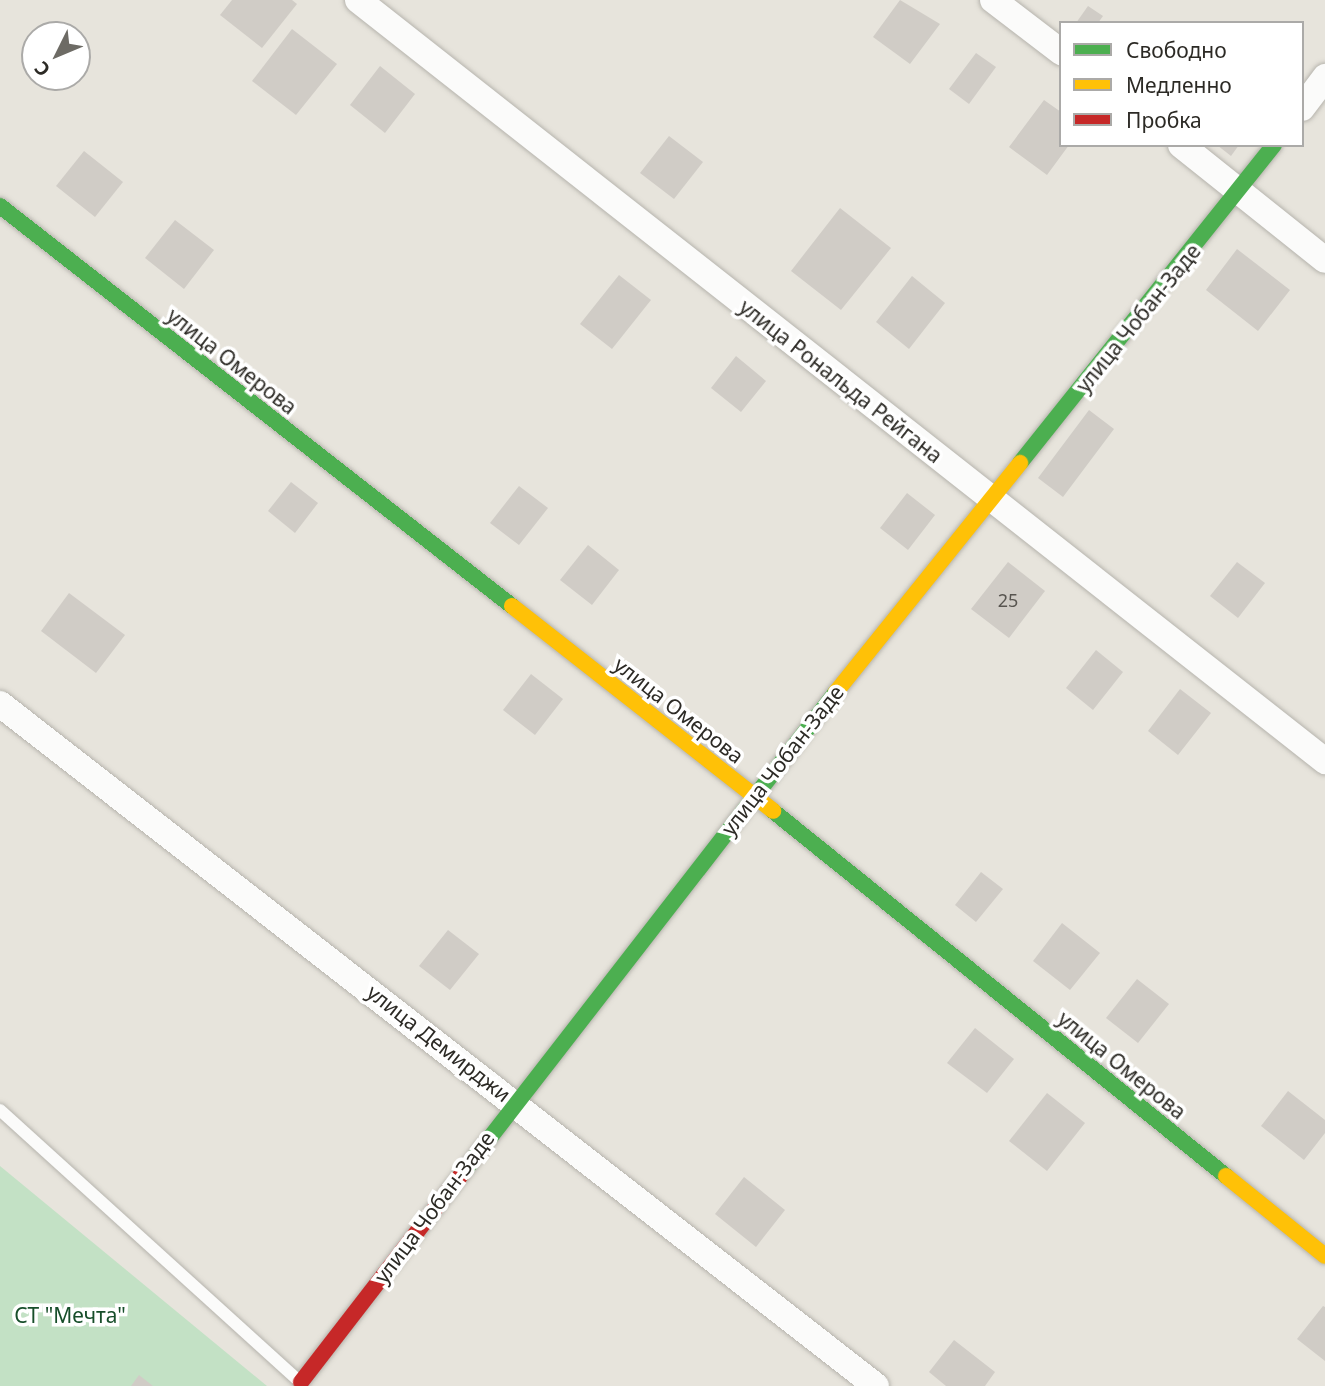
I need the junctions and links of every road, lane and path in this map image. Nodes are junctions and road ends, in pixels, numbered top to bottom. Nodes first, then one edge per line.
1 (358, 0) edge
2 (993, 0) edge
3 (1059, 50) edge
4 (1325, 77) edge
5 (1304, 105) edge
6 (1184, 147) edge
7 (1273, 147) edge
8 (1240, 191) junction
9 (0, 206) edge
10 (1325, 260) edge
11 (991, 499) junction
12 (0, 704) edge
13 (1325, 761) edge
14 (754, 795) junction
15 (515, 1102) junction
16 (0, 1110) edge
17 (1325, 1256) edge
18 (303, 1384) edge
19 (876, 1386) edge

1 - 11 street, улица Рональда Рейгана
2 - 3 street
4 - 5 street
6 - 8 street
7 - 8 street, улица Чобан-Заде
8 - 10 street
8 - 11 street, улица Чобан-Заде
9 - 14 street, улица Омерова
11 - 13 street, улица Рональда Рейгана
11 - 14 street, улица Чобан-Заде
12 - 15 street, улица Демирджи
14 - 15 street, улица Чобан-Заде
14 - 17 street, улица Омерова
15 - 18 street, улица Чобан-Заде
15 - 19 street, улица Демирджи
16 - 18 lane

